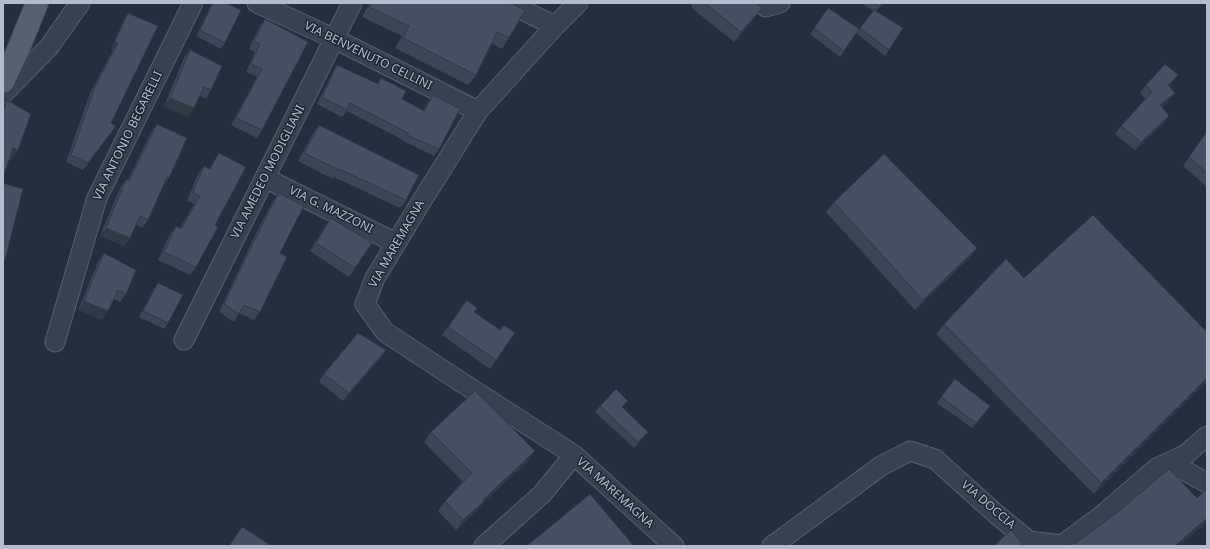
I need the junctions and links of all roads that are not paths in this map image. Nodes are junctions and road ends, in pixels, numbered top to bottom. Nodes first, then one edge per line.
1 (37, 3) edge
2 (80, 3) edge
3 (193, 3) edge
4 (257, 3) edge
5 (352, 3) edge
6 (508, 3) edge
7 (578, 3) edge
8 (762, 3) edge
9 (780, 3) edge
10 (555, 26) junction
11 (335, 39) junction
12 (3, 82) edge
13 (3, 94) edge
14 (478, 111) junction
15 (265, 178) junction
16 (396, 243) junction
17 (184, 340) dead end
18 (55, 342) dead end
19 (1207, 436) edge
20 (574, 455) junction
21 (1158, 467) junction
22 (1207, 483) edge
23 (484, 546) edge
24 (674, 546) edge
25 (772, 546) edge

1 - 12 main road
2 - 13 street
3 - 18 street, VIA ANTONIO BEGARELLI
4 - 11 street, VIA BENVENUTO CELLINI
5 - 11 street, VIA AMEDEO MODIGLIANI
6 - 10 street
7 - 10 street, VIA MAREMAGNA
8 - 9 street
10 - 14 street, VIA MAREMAGNA
11 - 14 street, VIA BENVENUTO CELLINI
11 - 15 street, VIA AMEDEO MODIGLIANI
14 - 16 street, VIA MAREMAGNA
15 - 16 street, VIA G. MAZZONI
15 - 17 street, VIA AMEDEO MODIGLIANI
16 - 20 street, VIA MAREMAGNA
19 - 21 street, VIA DOCCIA
20 - 23 street, VIA MAREMAGNA
20 - 24 street, VIA MAREMAGNA
21 - 22 street
21 - 25 street, VIA DOCCIA

